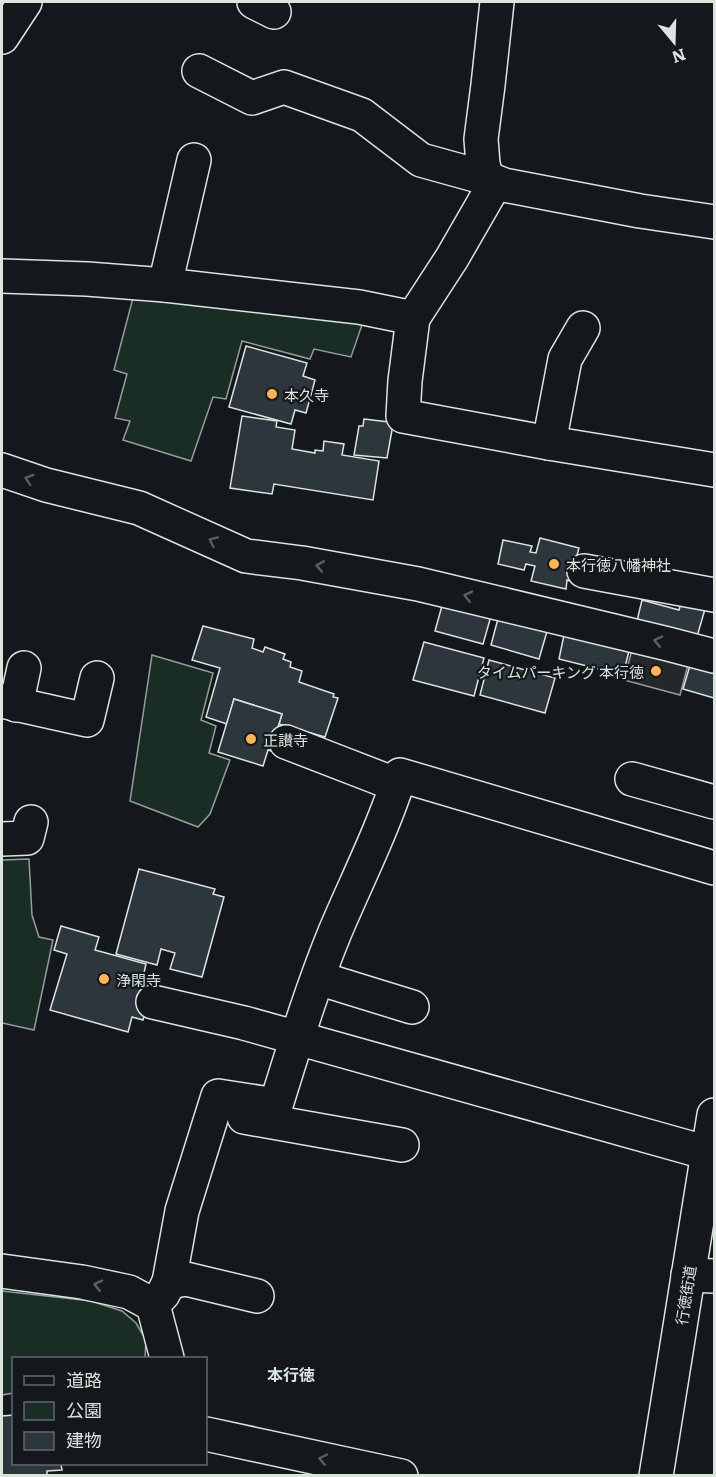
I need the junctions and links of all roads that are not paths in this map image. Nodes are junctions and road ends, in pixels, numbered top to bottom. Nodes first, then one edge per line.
1 (25, 2) edge
2 (497, 2) edge
3 (2, 37) edge
4 (200, 72) dead end
5 (194, 160) dead end
6 (486, 178) junction
7 (714, 222) edge
8 (2, 276) edge
9 (165, 285) junction
10 (413, 318) junction
11 (583, 328) dead end
12 (549, 443) junction
13 (2, 470) edge
14 (714, 470) edge
15 (584, 571) dead end
16 (714, 595) edge
17 (714, 656) edge
18 (24, 668) dead end
19 (97, 678) dead end
20 (9, 703) edge
21 (286, 742) dead end
22 (632, 779) dead end
23 (398, 783) junction
24 (714, 802) edge
25 (31, 822) dead end
26 (2, 839) edge
27 (714, 868) edge
28 (318, 978) junction
29 (153, 1002) dead end
30 (412, 1007) dead end
31 (297, 1038) junction
32 (213, 1111) junction
33 (714, 1115) edge
34 (402, 1145) dead end
35 (708, 1153) junction
36 (2, 1271) edge
37 (701, 1275) edge
38 (161, 1293) junction
39 (257, 1296) dead end
40 (167, 1357) edge
41 (207, 1434) edge
42 (401, 1476) edge
43 (656, 1476) edge

1 - 3 street
2 - 6 street
4 - 6 street
5 - 9 street
6 - 7 street
6 - 10 street
8 - 9 street
9 - 10 street
10 - 12 street
11 - 12 street
12 - 14 street
17 -> 13 street
15 - 16 street
18 - 20 street
19 - 20 street
21 - 23 street
22 - 24 street
23 - 27 street
23 - 28 street
25 - 26 street
28 - 30 street
28 - 31 street
29 - 31 street
31 - 32 street
31 - 35 street
32 - 34 street
32 - 38 street
33 - 35 street, 行徳街道
35 - 37 street, 行徳街道
38 -> 36 street
37 - 43 street, 行徳街道
38 - 39 street
38 - 40 street
42 -> 41 street

